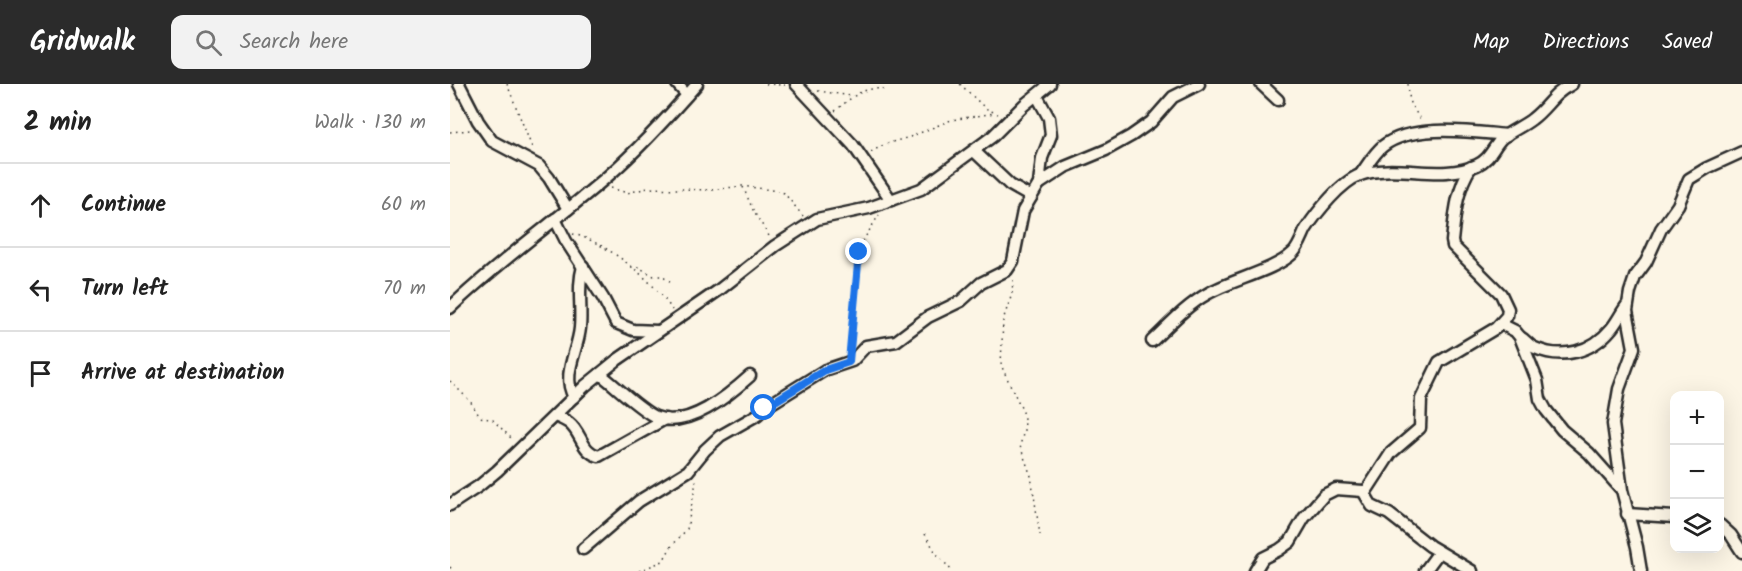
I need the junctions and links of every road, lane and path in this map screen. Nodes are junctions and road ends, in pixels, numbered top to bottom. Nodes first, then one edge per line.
1 (459, 84) edge
2 (507, 84) edge
3 (677, 84) edge
4 (697, 84) edge
5 (766, 84) edge
6 (960, 84) edge
7 (1050, 84) edge
8 (1199, 84) edge
9 (1263, 84) edge
10 (1408, 84) edge
11 (1570, 84) edge
12 (787, 85) edge
13 (799, 87) edge
14 (885, 90) dead end
15 (687, 95) junction
16 (852, 96) junction
17 (1037, 96) junction
18 (1278, 100) dead end
19 (995, 113) junction
20 (1014, 114) junction
21 (827, 117) junction
22 (484, 129) junction
23 (450, 132) edge
24 (1431, 132) junction
25 (1507, 135) junction
26 (533, 150) dead end
27 (974, 152) junction
28 (1742, 152) edge
29 (861, 157) junction
30 (1471, 167) junction
31 (1360, 175) junction
32 (599, 183) junction
33 (1039, 184) junction
34 (742, 186) junction
35 (1031, 197) junction
36 (887, 202) junction
37 (568, 209) junction
38 (555, 219) junction
39 (809, 224) junction
40 (561, 230) junction
41 (775, 246) junction
42 (583, 266) junction
43 (630, 267) junction
44 (1013, 279) dead end
45 (671, 283) dead end
46 (1627, 305) junction
47 (450, 308) edge
48 (677, 317) junction
49 (1501, 324) junction
50 (658, 331) junction
51 (1520, 337) junction
52 (1152, 341) dead end
53 (849, 362) junction
54 (600, 374) junction
55 (750, 376) dead end
56 (450, 381) edge
57 (574, 397) junction
58 (555, 416) junction
59 (665, 419) junction
60 (520, 449) junction
61 (699, 473) dead end
62 (1622, 490) junction
63 (1363, 491) junction
64 (450, 505) edge
65 (1627, 514) junction
66 (1670, 517) edge
67 (1724, 529) edge
68 (925, 534) dead end
69 (1040, 535) dead end
70 (583, 549) dead end
71 (1439, 552) junction
72 (1742, 552) edge
73 (450, 567) edge
74 (453, 571) edge
75 (639, 571) edge
76 (952, 571) edge
77 (1255, 571) edge
78 (1425, 571) edge
79 (1472, 571) edge
80 (1641, 571) edge

1 - 22 street
2 - 26 path
3 - 15 street
4 - 15 street
5 - 12 path
6 - 19 path
7 - 17 street
8 - 33 street
9 - 18 street
10 - 24 path
11 - 25 street
13 - 16 path
13 - 21 street
14 - 16 path
15 - 32 street
16 - 21 path
17 - 20 street
17 - 33 street
19 - 20 path
19 - 29 path
20 - 27 street
21 - 29 street
22 - 23 path
22 - 37 street
24 - 25 street
24 - 31 street
25 - 30 street
27 - 35 street
27 - 36 street
28 - 46 street
29 - 36 street
30 - 31 street
30 - 49 street
31 - 52 street
32 - 34 path
32 - 37 street
33 - 35 street
34 - 39 path
34 - 41 path
35 - 53 street
36 - 39 street
36 - 53 path
37 - 38 street
38 - 40 street
38 - 47 street
39 - 41 street
40 - 42 street
40 - 43 path
41 - 48 street
42 - 50 street
42 - 57 street
43 - 45 path
43 - 48 path
44 - 69 path
46 - 51 street
46 - 62 street
48 - 50 street
49 - 51 street
49 - 63 street
50 - 54 street
51 - 62 street
53 - 70 street
54 - 57 street
54 - 59 street
55 - 59 street
56 - 60 path
57 - 58 street
58 - 59 street
58 - 60 street
60 - 64 street
61 - 75 path
62 - 65 street
63 - 71 street
63 - 77 street
65 - 66 street
65 - 80 street
67 - 72 street
68 - 76 path
71 - 78 street
71 - 79 street
73 - 74 path

